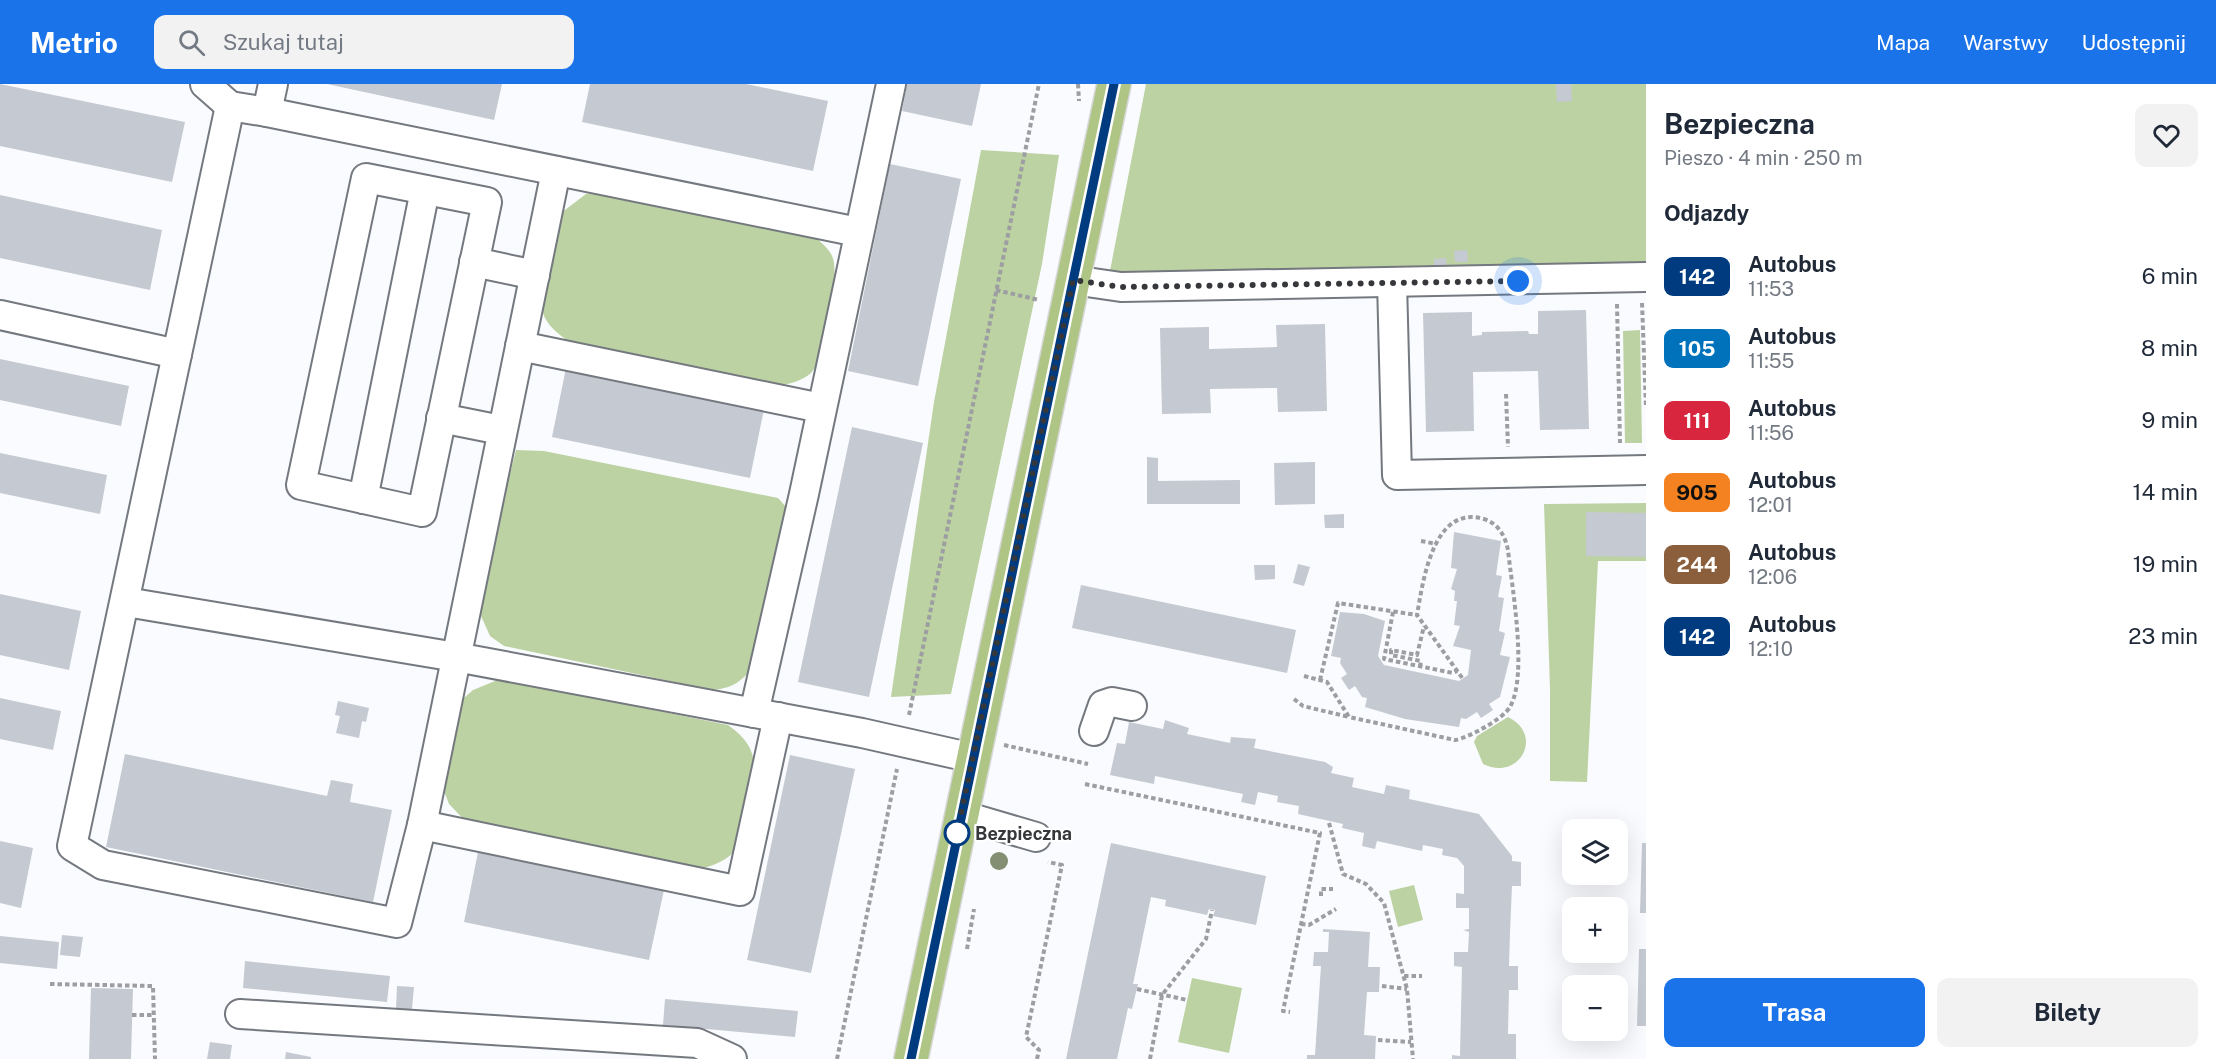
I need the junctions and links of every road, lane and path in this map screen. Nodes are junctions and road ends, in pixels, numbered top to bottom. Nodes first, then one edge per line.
1 (205, 84) edge
2 (273, 84) edge
3 (891, 84) edge
4 (1039, 84) edge
5 (1114, 84) edge
6 (230, 106) junction
7 (267, 112) junction
8 (412, 143) junction
9 (556, 171) junction
10 (415, 188) junction
11 (858, 232) junction
12 (474, 262) junction
13 (535, 275) junction
14 (1646, 277) edge
15 (1073, 280) junction
16 (1392, 282) junction
17 (1643, 308) dead end
18 (1617, 309) dead end
19 (0, 315) edge
20 (520, 346) junction
21 (177, 354) junction
22 (1506, 394) dead end
23 (1646, 407) edge
24 (821, 408) junction
25 (441, 418) junction
26 (501, 430) junction
27 (1640, 470) edge
28 (1508, 473) junction
29 (363, 499) junction
30 (1421, 541) dead end
31 (1437, 544) junction
32 (126, 602) junction
33 (1394, 612) junction
34 (1417, 615) junction
35 (1424, 625) junction
36 (456, 657) junction
37 (1420, 667) junction
38 (1457, 671) junction
39 (1304, 676) dead end
40 (1463, 679) dead end
41 (1320, 680) junction
42 (1294, 699) dead end
43 (1132, 706) dead end
44 (766, 715) junction
45 (1349, 717) junction
46 (908, 721) dead end
47 (1094, 731) dead end
48 (987, 751) junction
49 (899, 762) dead end
50 (1088, 764) dead end
51 (1085, 784) dead end
52 (961, 814) junction
53 (1329, 823) dead end
54 (422, 825) junction
55 (1039, 848) joint
56 (1333, 889) dead end
57 (1321, 896) dead end
58 (1336, 909) dead end
59 (1212, 910) dead end
60 (1301, 924) junction
61 (1404, 976) junction
62 (1422, 976) dead end
63 (50, 984) dead end
64 (1382, 986) dead end
65 (1137, 989) dead end
66 (1407, 989) junction
67 (1162, 995) junction
68 (1187, 1000) dead end
69 (1290, 1012) dead end
70 (132, 1014) dead end
71 (240, 1014) dead end
72 (153, 1015) junction
73 (1378, 1040) dead end
74 (1411, 1042) junction
75 (155, 1059) edge
76 (732, 1059) edge
77 (837, 1059) edge
78 (911, 1059) edge
79 (1037, 1059) edge
80 (1150, 1059) edge
81 (1413, 1059) edge

1 - 6 lane
2 - 7 lane
3 - 11 lane
4 - 46 path
5 - 15 main road
6 - 7 lane
6 - 21 lane
7 - 8 lane
8 - 9 lane
8 - 10 lane
9 - 11 lane
9 - 13 lane
10 - 12 lane
10 - 29 lane
10 - 29 lane
11 - 24 lane
12 - 13 lane
12 - 25 lane
13 - 20 lane
14 - 16 lane
15 - 16 lane
15 - 48 main road
16 - 28 lane
17 - 23 path
18 - 27 path
19 - 21 lane
20 - 24 lane
20 - 26 lane
21 - 32 lane
22 - 28 path
24 - 44 lane
25 - 26 lane
25 - 29 lane
26 - 36 lane
27 - 28 lane
30 - 31 path
31 - 34 path
31 - 45 path
32 - 36 lane
32 - 54 lane
33 - 34 path
33 - 37 path
33 - 41 path
34 - 35 path
35 - 37 path
35 - 38 path
36 - 44 lane
36 - 54 lane
37 - 38 path
38 - 40 path
39 - 41 path
41 - 45 path
42 - 45 path
43 - 47 lane
44 - 48 lane
44 - 54 lane
48 - 50 path
48 - 52 main road
49 - 77 path
51 - 60 path
52 - 55 lane
52 - 78 main road
53 - 61 path
55 - 79 path
56 - 57 path
58 - 60 path
59 - 67 path
60 - 69 path
61 - 62 path
61 - 66 path
63 - 72 path
64 - 66 path
65 - 67 path
66 - 74 path
67 - 68 path
67 - 80 path
70 - 72 path
71 - 76 lane
72 - 75 path
73 - 74 path
74 - 81 path

